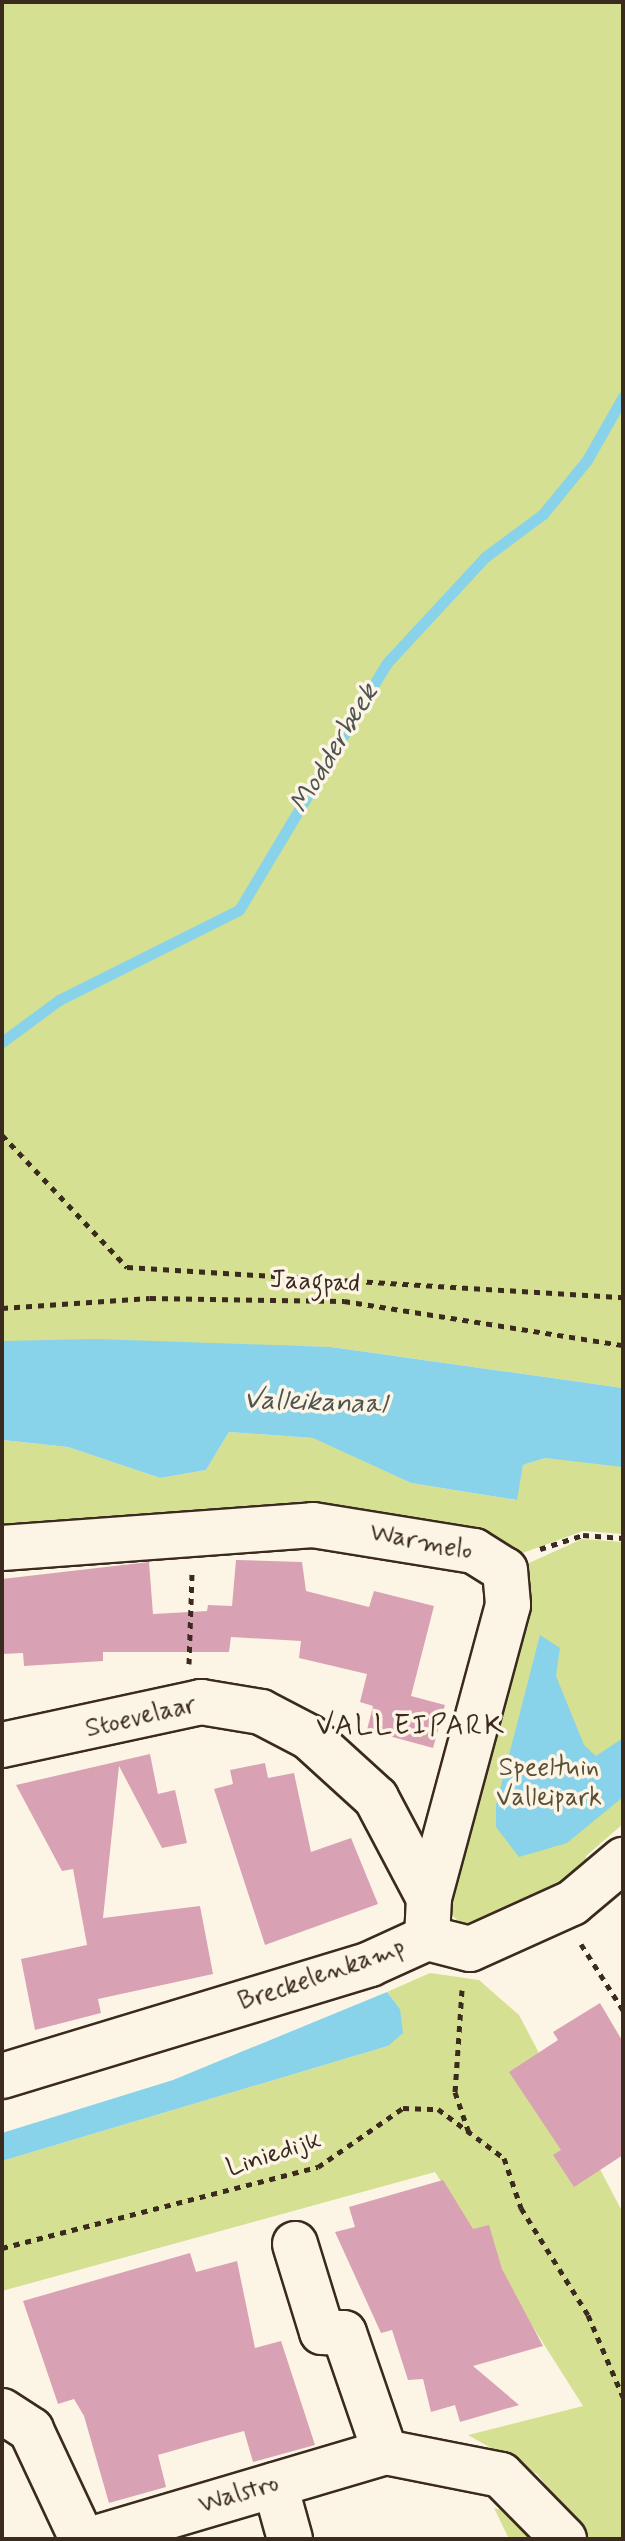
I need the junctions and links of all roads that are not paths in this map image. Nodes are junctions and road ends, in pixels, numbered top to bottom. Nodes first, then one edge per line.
1 (2, 1548) edge
2 (2, 1745) edge
3 (623, 1860) edge
4 (428, 1918) junction
5 (2, 2076) edge
6 (295, 2244) dead end
7 (2, 2411) edge
8 (385, 2452) junction
9 (275, 2485) junction
10 (82, 2539) edge
11 (92, 2539) edge
12 (290, 2539) edge
13 (564, 2539) edge

1 - 4 street, Warmelo
2 - 4 street, Stoevelaar
3 - 4 street, Breckelenkamp
4 - 5 street, Breckelenkamp
6 - 8 street
7 - 10 street
8 - 9 street, Walstro
8 - 13 street, Walstro
9 - 11 street, Walstro
9 - 12 street

